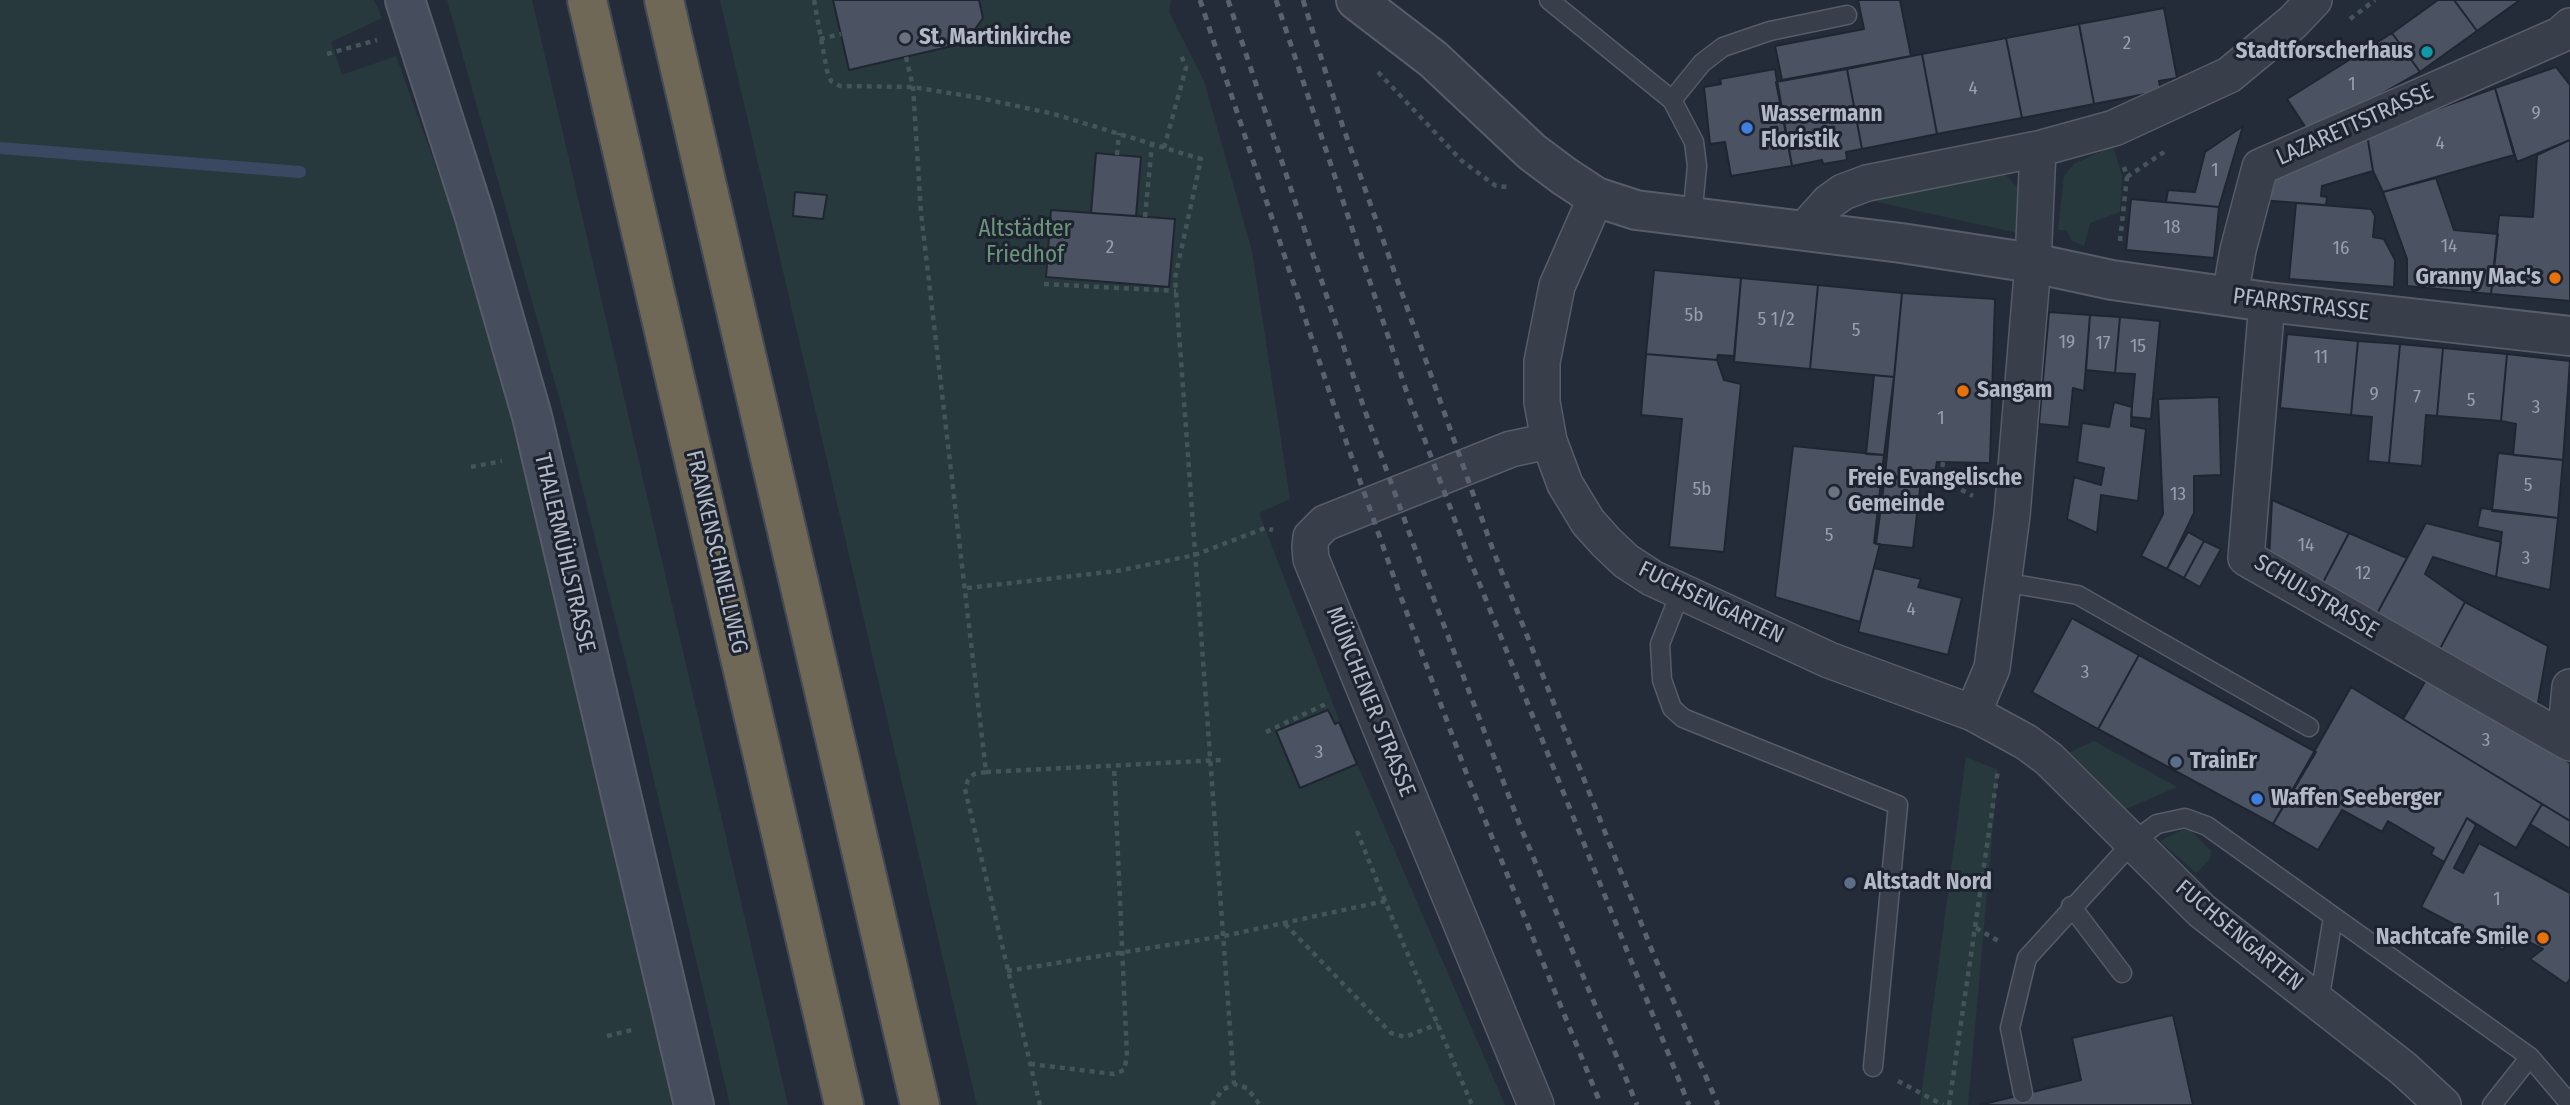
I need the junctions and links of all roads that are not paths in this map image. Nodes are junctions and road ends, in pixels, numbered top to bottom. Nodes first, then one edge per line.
1 (587, 0) edge
2 (664, 0) edge
3 (1356, 0) edge
4 (1549, 0) edge
5 (2314, 0) edge
6 (407, 10) edge
7 (1847, 15) dead end
8 (2567, 37) edge
9 (1672, 100) junction
10 (2038, 149) junction
11 (1596, 197) junction
12 (1692, 218) junction
13 (1803, 231) junction
14 (2034, 263) junction
15 (2249, 299) junction
16 (2570, 336) edge
17 (1549, 441) junction
18 (2003, 582) junction
19 (1681, 591) junction
20 (2570, 687) edge
21 (1988, 720) junction
22 (2309, 727) dead end
23 (2567, 741) edge
24 (2133, 842) junction
25 (2071, 906) junction
26 (2333, 917) junction
27 (2122, 973) dead end
28 (2319, 1002) junction
29 (2530, 1057) junction
30 (1873, 1067) road end
31 (2022, 1093) dead end
32 (2570, 1104) edge
33 (694, 1105) edge
34 (844, 1105) edge
35 (920, 1105) edge
36 (1536, 1105) edge
37 (2443, 1105) edge
38 (2492, 1105) edge

1 - 34 highway, FRANKENSCHNELLWEG
2 - 35 highway
3 - 11 street, PFARRSTRASSE
4 - 9 lane
5 - 10 street
6 - 33 main road, THALERMÜHLSTRASSE
7 - 9 lane
8 - 15 street, LAZARETTSTRASSE
9 - 12 lane
10 - 13 street
10 - 14 street
11 - 12 street, PFARRSTRASSE
11 - 17 street, FUCHSENGARTEN
12 - 13 street, PFARRSTRASSE
13 - 14 street, PFARRSTRASSE
14 - 15 street, PFARRSTRASSE
14 - 18 street
15 - 16 street, PFARRSTRASSE
15 - 23 street, SCHULSTRASSE
17 - 19 street, FUCHSENGARTEN
17 - 36 street, MÜNCHENER STRASSE
18 - 21 street
18 - 22 lane
19 - 21 street, FUCHSENGARTEN
19 - 30 lane
20 - 23 street
21 - 24 street, FUCHSENGARTEN
24 - 25 lane
24 - 26 lane
24 - 28 street, FUCHSENGARTEN
25 - 27 lane
25 - 31 lane
26 - 28 lane
26 - 29 lane
28 - 37 street, FUCHSENGARTEN
29 - 32 lane
29 - 38 lane

